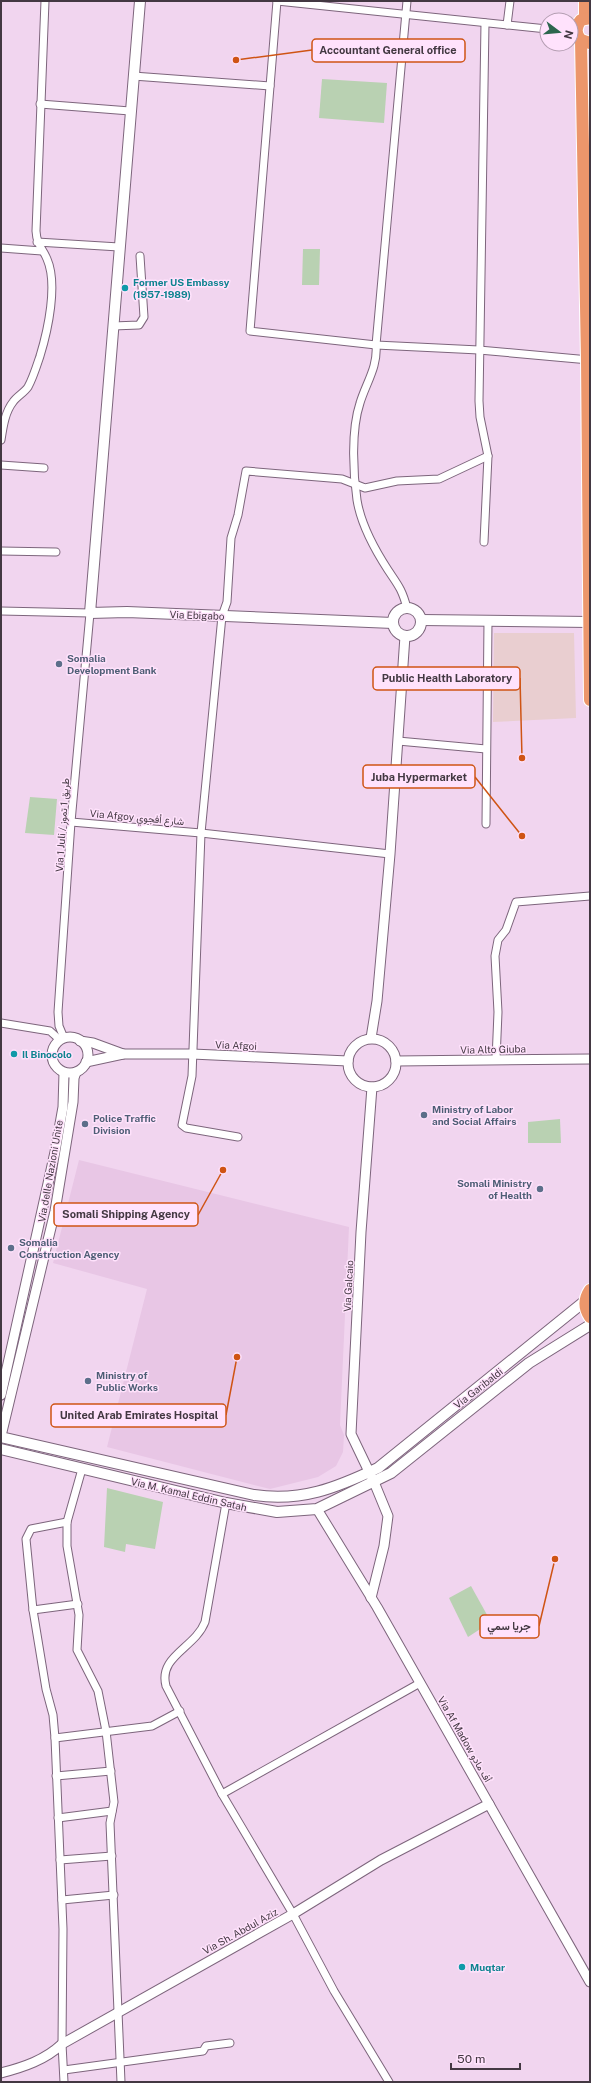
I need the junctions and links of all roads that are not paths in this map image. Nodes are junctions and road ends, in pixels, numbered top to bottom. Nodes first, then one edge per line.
1 (45, 1) edge
2 (140, 1) edge
3 (277, 1) edge
4 (407, 1) edge
5 (510, 1) edge
6 (585, 1) edge
7 (406, 15) junction
8 (587, 18) edge
9 (486, 23) junction
10 (507, 25) junction
11 (539, 28) edge
12 (579, 36) edge
13 (133, 76) junction
14 (270, 86) junction
15 (40, 104) junction
16 (130, 111) junction
17 (36, 242) junction
18 (119, 247) junction
19 (1, 248) edge
20 (42, 251) junction
21 (140, 256) dead end
22 (113, 326) junction
23 (376, 345) junction
24 (479, 350) junction
25 (589, 359) edge
26 (1, 440) edge
27 (488, 456) junction
28 (1, 465) edge
29 (44, 468) dead end
30 (356, 485) junction
31 (484, 542) dead end
32 (1, 551) edge
33 (56, 552) dead end
34 (407, 608) junction
35 (1, 611) edge
36 (90, 613) junction
37 (222, 616) junction
38 (421, 620) junction
39 (488, 621) junction
40 (589, 622) edge
41 (393, 623) junction
42 (405, 636) junction
43 (590, 700) edge
44 (398, 741) junction
45 (486, 749) junction
46 (71, 822) junction
47 (486, 824) dead end
48 (201, 833) junction
49 (390, 854) junction
50 (590, 896) edge
51 (1, 1023) edge
52 (371, 1038) junction
53 (62, 1039) junction
54 (80, 1041) junction
55 (124, 1054) junction
56 (192, 1054) junction
57 (590, 1058) edge
58 (496, 1060) junction
59 (348, 1061) junction
60 (396, 1061) junction
61 (86, 1062) junction
62 (76, 1072) junction
63 (64, 1073) junction
64 (372, 1087) junction
65 (238, 1137) dead end
66 (588, 1292) edge
67 (590, 1317) edge
68 (590, 1325) edge
69 (1, 1395) edge
70 (1, 1436) edge
71 (1, 1449) edge
72 (82, 1469) junction
73 (369, 1472) junction
74 (374, 1482) junction
75 (254, 1495) junction
76 (226, 1503) junction
77 (251, 1508) junction
78 (317, 1509) junction
79 (67, 1522) junction
80 (371, 1598) junction
81 (78, 1604) junction
82 (33, 1610) junction
83 (420, 1683) junction
84 (180, 1711) junction
85 (106, 1731) junction
86 (55, 1738) junction
87 (111, 1771) junction
88 (56, 1776) junction
89 (222, 1794) junction
90 (489, 1804) junction
91 (112, 1811) junction
92 (58, 1818) junction
93 (112, 1856) junction
94 (60, 1860) junction
95 (114, 1895) junction
96 (62, 1900) junction
97 (293, 1914) junction
98 (590, 1982) edge
99 (118, 2012) junction
100 (230, 2043) dead end
101 (62, 2044) junction
102 (120, 2063) junction
103 (64, 2070) junction
104 (1, 2073) edge
105 (64, 2082) edge
106 (121, 2082) edge
107 (389, 2082) edge

1 - 15 street
2 - 13 main road
3 - 7 street
3 - 14 street
4 - 7 street
5 - 10 street
6 - 8 highway
7 - 9 street
7 - 23 street
9 - 10 street
9 - 24 street
10 - 11 street
12 - 25 highway
13 - 14 street
13 - 16 main road
14 - 23 street
15 - 16 street
15 - 17 street
16 - 18 main road
17 - 18 street
17 - 20 street
18 - 22 main road
19 - 20 street
20 - 26 street
21 - 22 street
22 - 36 main road
23 - 24 street
23 - 30 street
24 - 25 street
24 - 27 street
25 - 40 highway
27 - 30 street
27 - 31 street
28 - 29 street
30 - 34 street
30 - 37 street
32 - 33 street
34 - 38 main road
34 - 41 main road
35 - 36 street, Via Ebigabo
36 - 37 main road, Via Ebigabo
36 - 46 street, Via 1 Juli / طريق 1 تموز
37 - 41 main road, Via Ebigabo
37 - 48 street
38 - 39 main road
38 - 42 main road
39 - 40 main road
39 - 45 street
40 - 43 highway
41 - 42 main road
42 - 44 street
44 - 45 street
44 - 49 street
45 - 47 street
46 - 48 street, Via Afgoy شارع أفجوي
46 - 53 street, Via 1 Juli / طريق 1 تموز
48 - 49 street, Via Afgoy شارع أفجوي
48 - 56 street
49 - 52 street
50 - 58 street
51 - 53 street
52 - 59 street
52 - 60 street
53 - 54 street
53 - 63 street
54 - 55 street
54 - 61 street
55 - 56 street, Via Afgoi
55 - 61 street
56 - 59 street, Via Afgoi
56 - 65 street
57 - 58 street, Via Alto Giuba
58 - 60 street, Via Alto Giuba
59 - 64 street
60 - 64 street
61 - 62 street
62 - 63 street
62 - 70 street, Via delle Nazioni Unite
63 - 69 street, Via delle Nazioni Unite
64 - 73 street, Via Galcaio
66 - 67 highway
66 - 73 main road, Via Garibaldi
68 - 74 main road, Via Garibaldi
70 - 75 main road, Via M. Kamal Eddin Satah
71 - 72 main road, Via M. Kamal Eddin Satah
72 - 76 main road, Via M. Kamal Eddin Satah
72 - 79 street
73 - 74 street, Via Galcaio
73 - 75 main road, Via M. Kamal Eddin Satah
74 - 78 main road, Via M. Kamal Eddin Satah
74 - 80 street, Via Galcaio
75 - 77 main road
76 - 77 main road, Via M. Kamal Eddin Satah
76 - 84 street
77 - 78 main road, Via M. Kamal Eddin Satah
78 - 80 street, Via Af Madow أف مادو
79 - 81 street
79 - 82 street
80 - 83 street, Via Af Madow أف مادو
81 - 82 street
81 - 85 street
82 - 86 street
83 - 89 street
83 - 90 street, Via Af Madow أف مادو
84 - 85 street
84 - 89 street
85 - 86 street
85 - 87 street
86 - 88 street
87 - 88 street
87 - 91 street
88 - 92 street
89 - 97 street
90 - 97 street, Via Sh. Abdul Aziz
90 - 98 street, Via Af Madow أف مادو
91 - 92 street
91 - 93 street
92 - 94 street
93 - 94 street
93 - 95 street
94 - 96 street
95 - 96 street
95 - 99 street
96 - 101 street
97 - 99 street, Via Sh. Abdul Aziz
97 - 107 street
99 - 101 street, Via Sh. Abdul Aziz
99 - 102 street
100 - 102 street
101 - 103 street
101 - 104 street, Via Sh. Abdul Aziz
102 - 103 street
102 - 106 street
103 - 105 street

